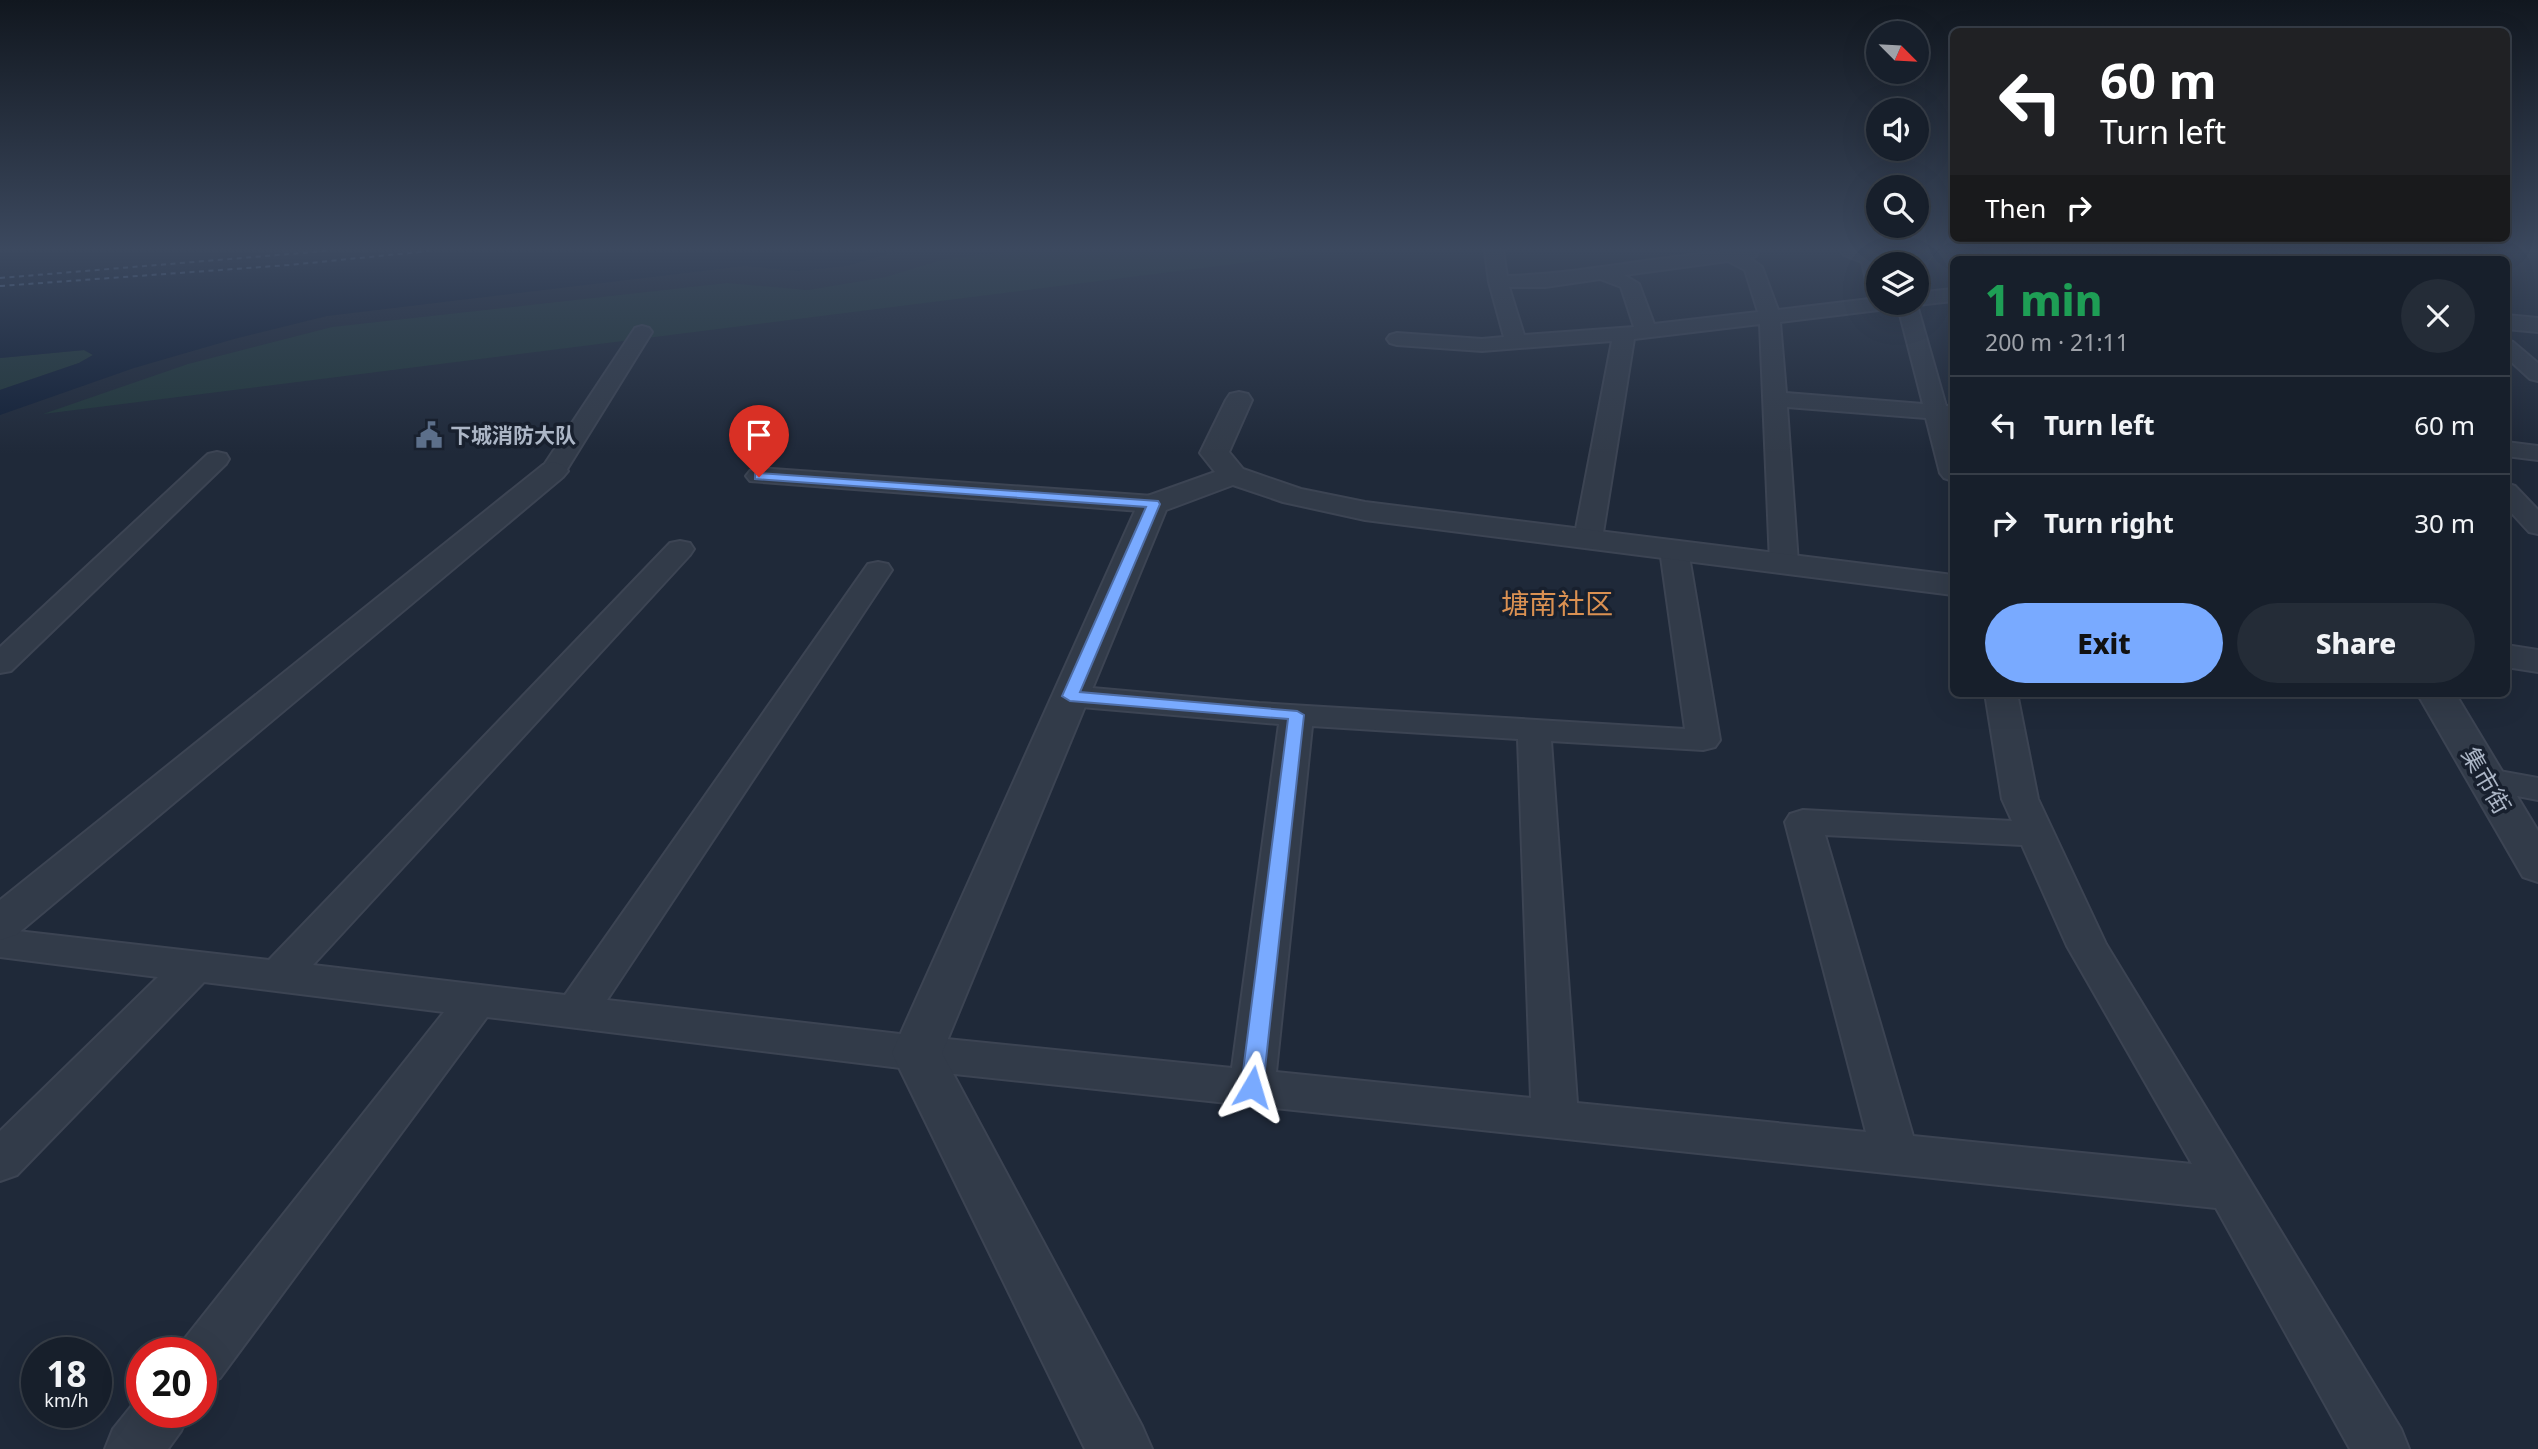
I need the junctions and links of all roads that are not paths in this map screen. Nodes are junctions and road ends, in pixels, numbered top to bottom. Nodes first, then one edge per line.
1 (1509, 319) edge
2 (1633, 319) edge
3 (1756, 319) edge
4 (1770, 319) edge
5 (1912, 319) edge
6 (642, 332) dead end
7 (1635, 333) junction
8 (1397, 339) dead end
9 (1516, 342) junction
10 (2510, 350) edge
11 (2538, 374) edge
12 (1774, 399) junction
13 (1239, 400) dead end
14 (1945, 413) edge
15 (1950, 450) edge
16 (2510, 450) edge
17 (2538, 453) edge
18 (217, 459) dead end
19 (553, 471) joint
20 (1233, 475) junction
21 (759, 477) dead end
22 (2510, 495) edge
23 (1153, 504) junction
24 (2538, 526) edge
25 (1588, 539) junction
26 (680, 550) dead end
27 (1674, 550) junction
28 (1784, 563) junction
29 (878, 570) dead end
30 (1950, 585) edge
31 (2510, 657) edge
32 (2538, 661) edge
33 (0, 664) edge
34 (1070, 696) junction
35 (2002, 697) edge
36 (2438, 697) edge
37 (1297, 715) junction
38 (1534, 730) junction
39 (2488, 780) junction
40 (2538, 789) edge
41 (2037, 834) junction
42 (2538, 867) edge
43 (0, 924) edge
44 (0, 943) edge
45 (195, 966) junction
46 (279, 976) junction
47 (478, 1000) junction
48 (576, 1012) junction
49 (917, 1053) junction
50 (1252, 1087) junction
51 (1555, 1118) junction
52 (1895, 1154) junction
53 (0, 1161) edge
54 (2231, 1189) junction
55 (217, 1339) edge
56 (149, 1428) edge
57 (133, 1449) edge
58 (1119, 1449) edge
59 (2381, 1449) edge

1 - 9 lane
2 - 7 lane
3 - 7 lane
4 - 12 lane
5 - 14 lane
6 - 19 lane
7 - 9 lane
7 - 25 lane
8 - 9 lane
10 - 11 lane
12 - 14 lane
12 - 28 lane
13 - 20 street
14 - 15 lane
16 - 17 lane
18 - 33 lane
19 - 43 street
20 - 23 street
20 - 25 street
21 - 23 lane
22 - 24 lane
23 - 34 street
25 - 27 street
26 - 46 lane
27 - 28 street
27 - 38 lane
28 - 30 street
29 - 48 lane
31 - 32 street
34 - 37 lane
34 - 49 street
35 - 41 lane
36 - 39 street, 集市街
37 - 38 lane
37 - 50 lane
38 - 51 lane
39 - 40 lane
39 - 42 street, 集市街
41 - 52 lane
41 - 54 lane
44 - 45 lane
45 - 46 lane
45 - 53 lane
46 - 47 lane
47 - 48 lane
47 - 55 lane
48 - 49 lane
49 - 50 lane
49 - 58 street
50 - 51 lane
51 - 52 lane
52 - 54 lane
54 - 59 lane
56 - 57 lane

